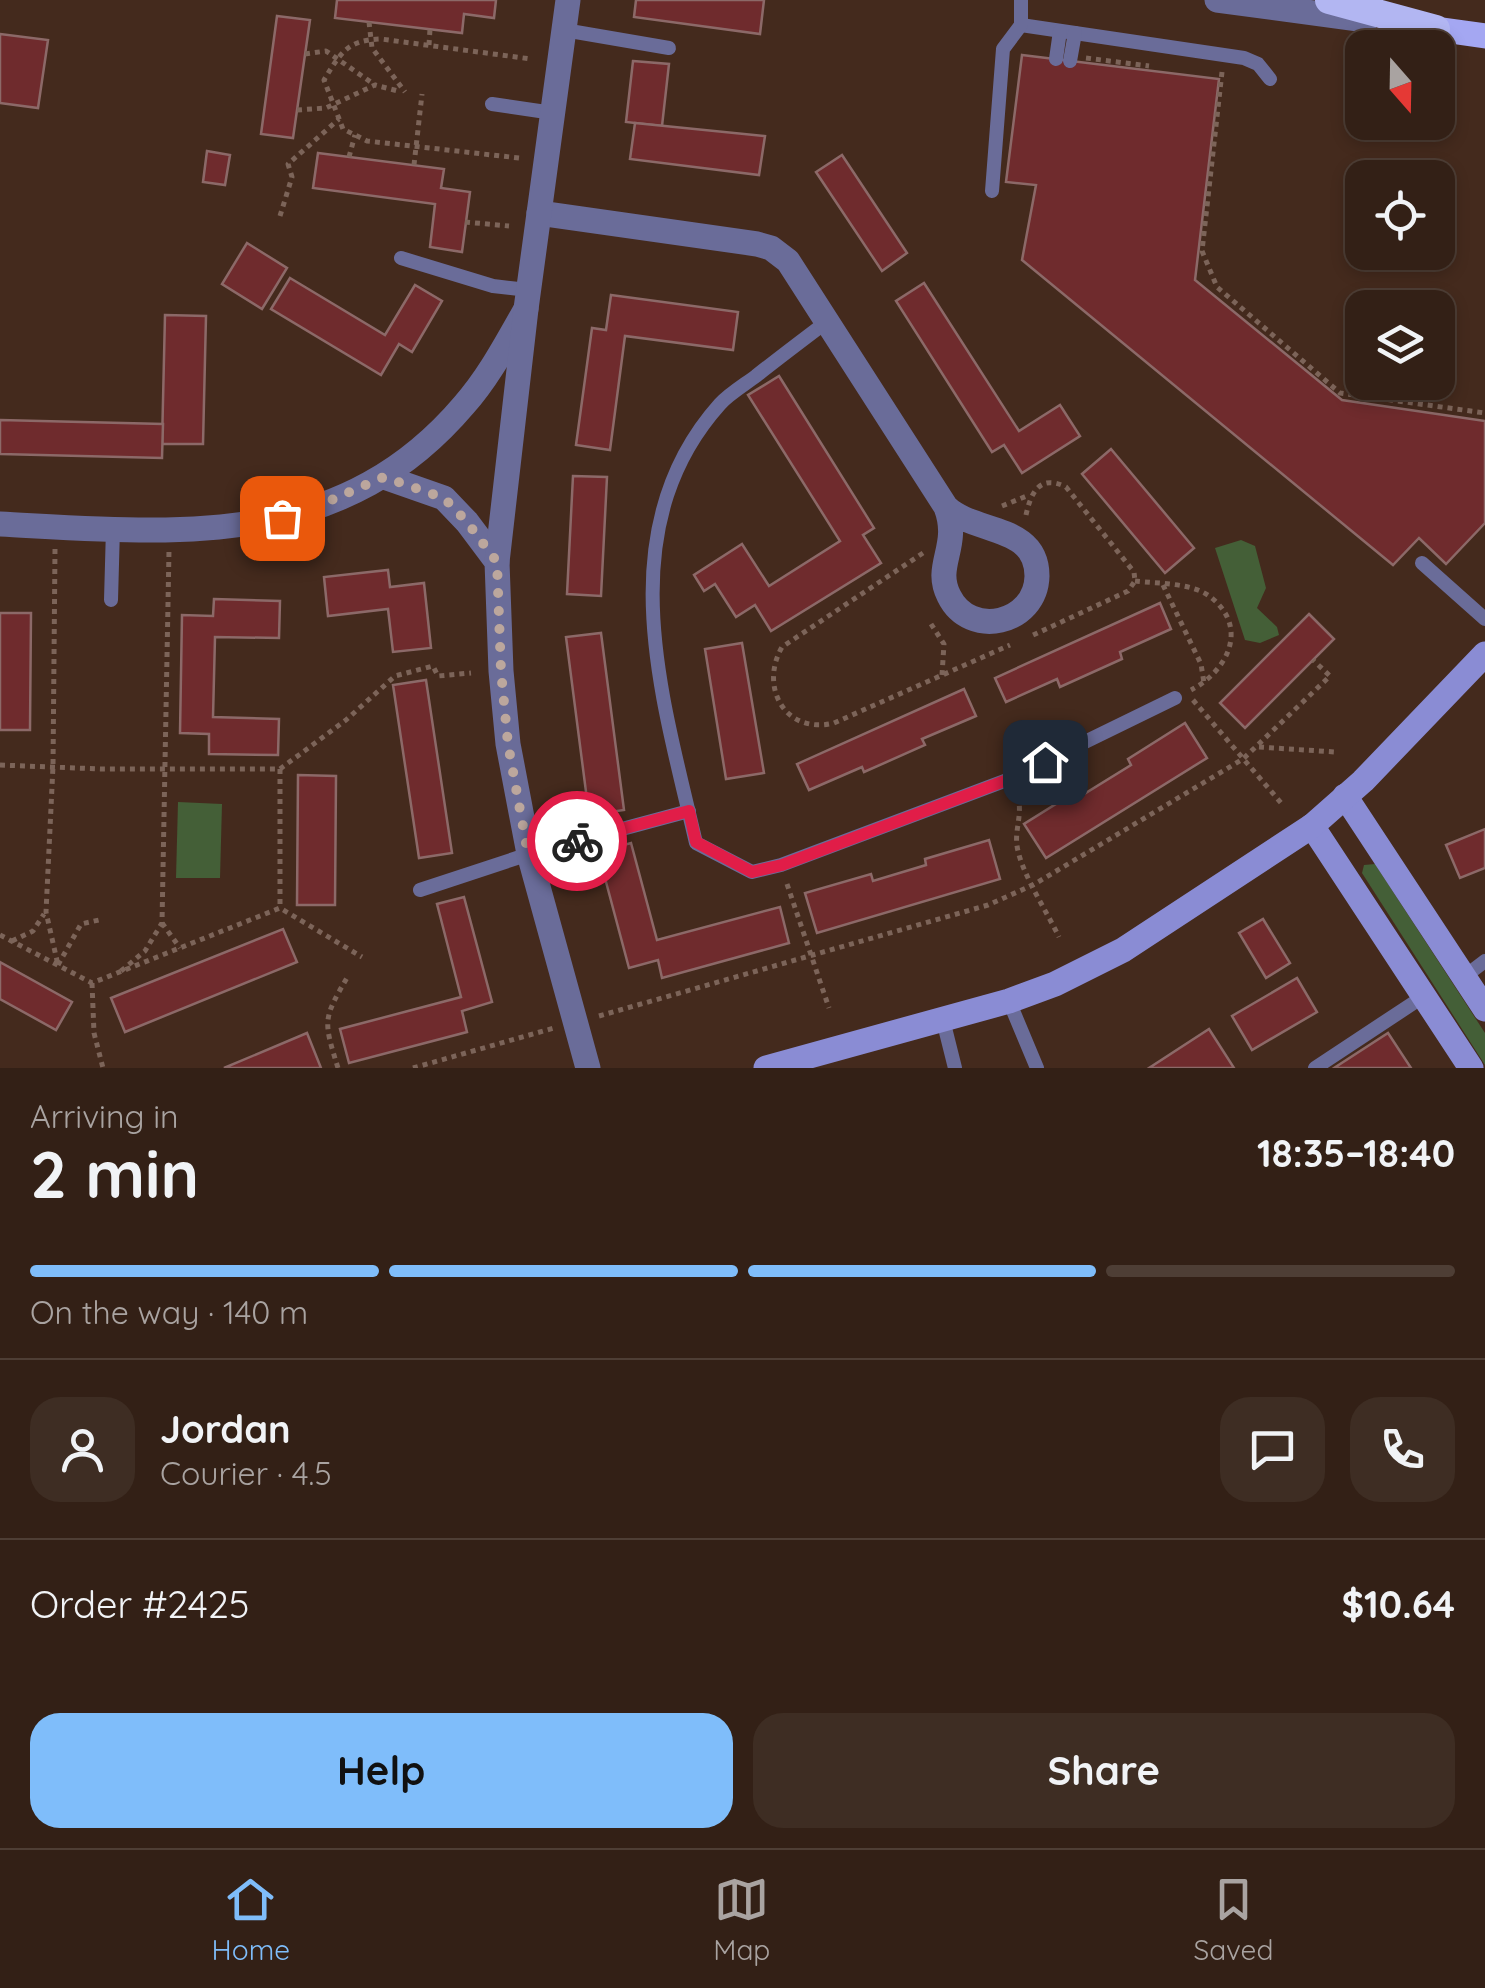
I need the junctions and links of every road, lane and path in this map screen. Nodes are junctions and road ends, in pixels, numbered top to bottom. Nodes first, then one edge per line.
1 (568, 0) edge
2 (1021, 0) edge
3 (1217, 0) edge
4 (1330, 0) edge
5 (369, 22) dead end
6 (1021, 26) junction
7 (430, 29) dead end
8 (1436, 29) junction
9 (564, 30) junction
10 (1068, 32) junction
11 (1485, 36) edge
12 (371, 39) junction
13 (428, 45) junction
14 (669, 48) dead end
15 (305, 54) dead end
16 (337, 59) junction
17 (531, 59) dead end
18 (1063, 60) dead end
19 (1222, 69) dead end
20 (1270, 79) dead end
21 (375, 85) junction
22 (422, 94) dead end
23 (492, 104) dead end
24 (333, 105) junction
25 (297, 110) dead end
26 (553, 113) junction
27 (339, 120) junction
28 (355, 135) junction
29 (415, 146) junction
30 (350, 156) dead end
31 (519, 158) dead end
32 (414, 165) dead end
33 (992, 191) dead end
34 (540, 212) junction
35 (280, 216) dead end
36 (466, 222) dead end
37 (509, 226) dead end
38 (401, 258) dead end
39 (527, 300) junction
40 (828, 320) junction
41 (1485, 413) edge
42 (384, 477) junction
43 (1030, 495) dead end
44 (1002, 506) dead end
45 (946, 507) junction
46 (0, 524) edge
47 (56, 526) junction
48 (113, 528) junction
49 (170, 528) junction
50 (497, 562) junction
51 (1422, 563) dead end
52 (1135, 582) dead end
53 (1163, 584) junction
54 (112, 600) dead end
55 (1485, 618) edge
56 (931, 624) dead end
57 (1313, 660) dead end
58 (1481, 667) edge
59 (471, 673) dead end
60 (942, 675) dead end
61 (1204, 683) junction
62 (1176, 698) dead end
63 (1258, 747) junction
64 (1336, 752) dead end
65 (1243, 759) junction
66 (0, 765) edge
67 (53, 766) junction
68 (280, 769) junction
69 (164, 770) junction
70 (1013, 777) junction
71 (1345, 796) junction
72 (1282, 804) dead end
73 (689, 811) junction
74 (1312, 826) junction
75 (528, 854) junction
76 (780, 865) junction
77 (1034, 885) junction
78 (420, 890) dead end
79 (280, 908) junction
80 (46, 912) junction
81 (99, 920) dead end
82 (162, 924) junction
83 (0, 935) edge
84 (1059, 937) dead end
85 (12, 941) junction
86 (180, 948) junction
87 (812, 955) junction
88 (362, 957) dead end
89 (58, 965) junction
90 (1474, 969) edge
91 (121, 971) junction
92 (348, 976) dead end
93 (92, 983) junction
94 (1424, 996) junction
95 (1009, 1001) junction
96 (830, 1008) dead end
97 (1485, 1008) edge
98 (943, 1020) junction
99 (575, 1022) junction
100 (104, 1068) edge
101 (338, 1068) edge
102 (414, 1068) edge
103 (588, 1068) edge
104 (766, 1068) edge
105 (955, 1068) edge
106 (1038, 1068) edge
107 (1315, 1068) edge
108 (1471, 1068) edge

1 - 9 street
2 - 6 lane
3 - 8 street
4 - 8 highway
5 - 12 path
6 - 10 lane
6 - 33 lane
7 - 13 path
8 - 11 main road
9 - 14 lane
9 - 26 street
10 - 18 lane
10 - 20 lane
12 - 13 path
12 - 16 path
12 - 21 path
13 - 17 path
15 - 16 path
16 - 21 path
16 - 24 path
19 - 41 path
21 - 24 path
22 - 29 path
23 - 26 lane
24 - 25 path
24 - 27 path
26 - 34 street
27 - 28 path
27 - 35 path
28 - 29 path
28 - 30 path
29 - 31 path
29 - 32 path
34 - 39 street
34 - 40 street
36 - 37 path
38 - 39 lane
39 - 42 street
39 - 50 street
40 - 45 street
40 - 73 lane
42 - 49 street
42 - 50 street
43 - 44 path
45 - 45 street
46 - 47 street
47 - 48 street
47 - 67 path
48 - 49 street
48 - 54 lane
49 - 69 path
50 - 75 street
51 - 55 lane
52 - 53 path
53 - 61 path
53 - 61 path
56 - 60 path
57 - 63 path
58 - 71 main road
59 - 68 path
61 - 65 path
62 - 70 lane
63 - 64 path
63 - 65 path
65 - 72 path
65 - 77 path
66 - 67 path
67 - 69 path
67 - 80 path
68 - 69 path
68 - 79 path
69 - 82 path
70 - 76 lane
70 - 77 path
71 - 74 main road
71 - 90 main road
73 - 75 lane
73 - 76 lane
74 - 94 main road
74 - 95 main road
75 - 78 lane
75 - 99 street
76 - 87 path
77 - 84 path
77 - 87 path
79 - 86 path
79 - 88 path
80 - 85 path
80 - 89 path
81 - 89 path
82 - 86 path
82 - 91 path
83 - 85 path
85 - 89 path
86 - 91 path
87 - 96 path
87 - 99 path
89 - 93 path
90 - 97 main road
91 - 93 path
92 - 101 path
93 - 100 path
94 - 107 lane
94 - 108 main road
95 - 98 main road
95 - 106 lane
98 - 104 main road
98 - 105 lane
99 - 102 path
99 - 103 street

